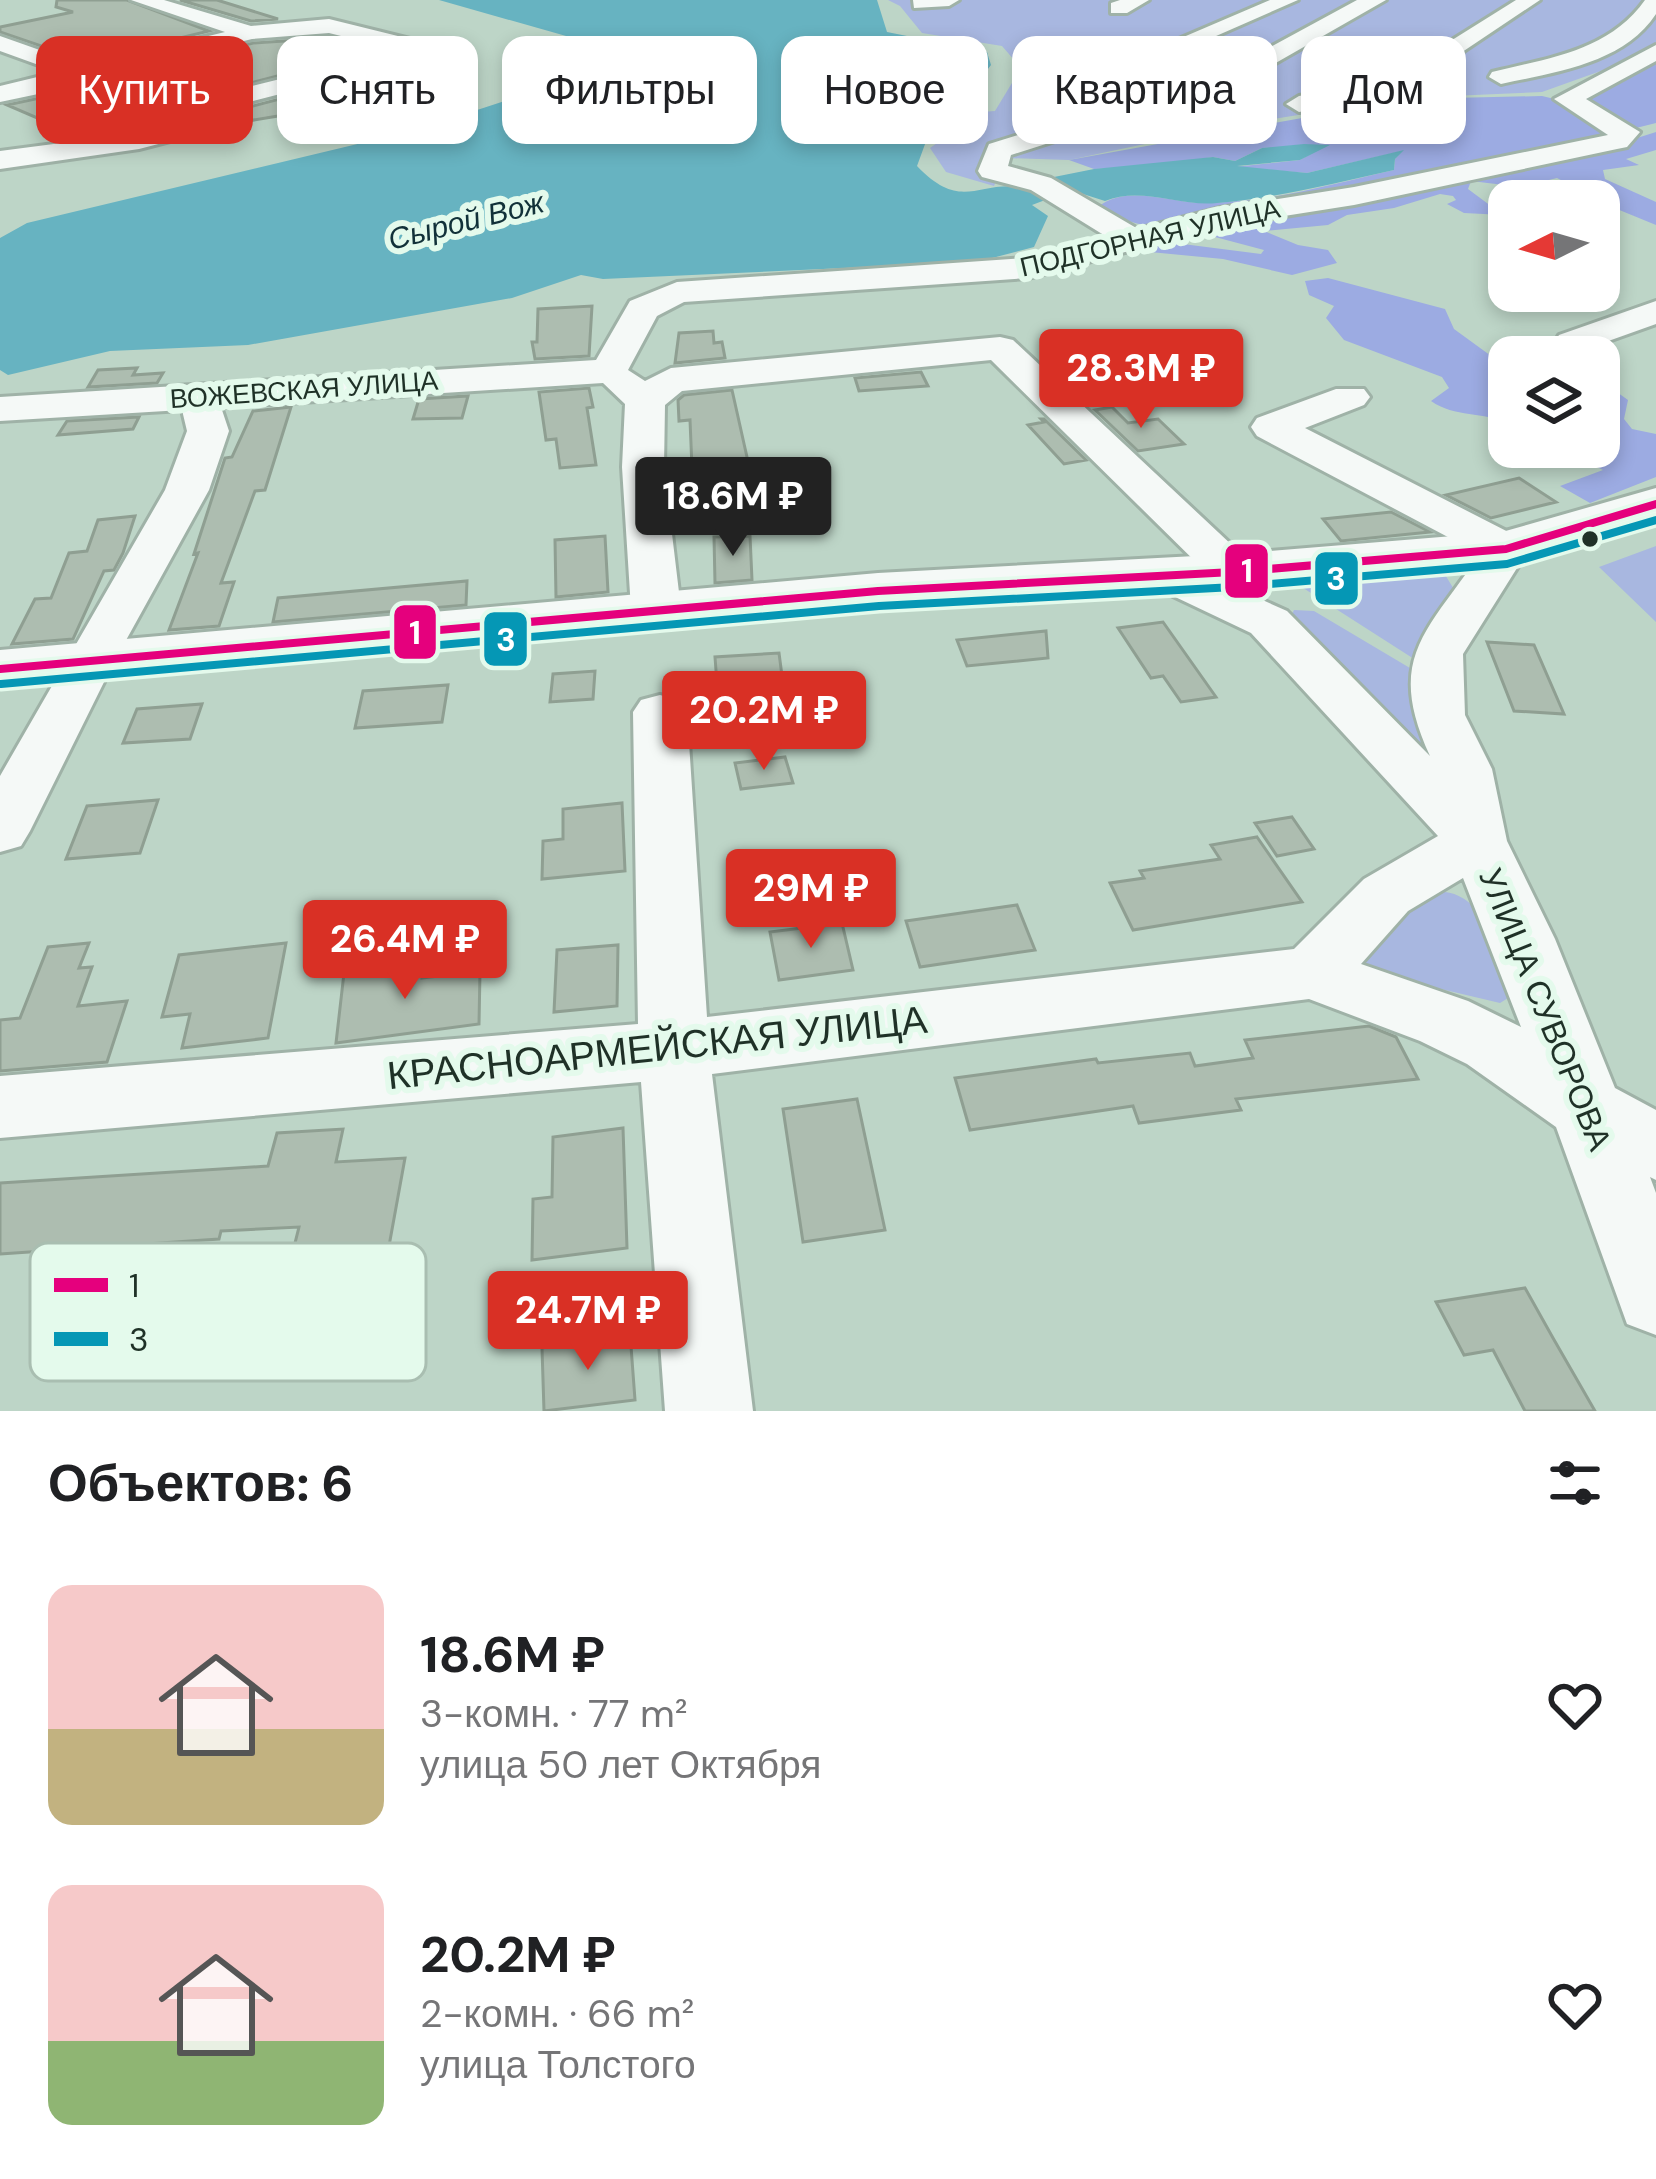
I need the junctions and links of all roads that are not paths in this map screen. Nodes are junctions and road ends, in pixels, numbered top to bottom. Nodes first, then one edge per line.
1 (141, 0) edge
2 (949, 0) edge
3 (1288, 0) edge
4 (1376, 0) edge
5 (1530, 0) edge
6 (1655, 0) edge
7 (921, 4) dead end
8 (252, 32) junction
9 (236, 36) edge
10 (1202, 36) edge
11 (0, 43) edge
12 (1656, 52) edge
13 (36, 57) edge
14 (1501, 77) dead end
15 (36, 86) edge
16 (0, 94) edge
17 (253, 94) edge
18 (1299, 104) dead end
19 (106, 144) edge
20 (0, 160) edge
21 (1137, 242) junction
22 (1656, 312) edge
23 (1591, 336) edge
24 (609, 371) junction
25 (1350, 397) dead end
26 (199, 399) junction
27 (644, 401) junction
28 (0, 409) edge
29 (1656, 504) edge
30 (1506, 548) junction
31 (1233, 572) junction
32 (1167, 575) junction
33 (656, 609) junction
34 (88, 662) junction
35 (0, 669) edge
36 (660, 712) dead end
37 (0, 831) edge
38 (1477, 841) junction
39 (1312, 973) junction
40 (674, 1050) junction
41 (0, 1107) edge
42 (1590, 1111) junction
43 (1656, 1147) edge
44 (1656, 1296) edge
45 (709, 1411) edge

1 - 8 street
2 - 7 street
3 - 10 street
4 - 21 street
5 - 18 street
6 - 14 street
8 - 9 street
8 - 17 street
11 - 13 street
12 - 21 street, ПОДГОРНАЯ УЛИЦА
15 - 16 street
19 - 20 street
21 - 24 street, ПОДГОРНАЯ УЛИЦА
22 - 23 street
24 - 26 street, ВОЖЕВСКАЯ УЛИЦА
24 - 27 street
25 - 30 street
26 - 28 street, ВОЖЕВСКАЯ УЛИЦА
26 - 34 street
27 - 31 street
27 - 33 street
29 - 30 main road
30 - 31 main road
30 - 38 street
31 - 32 main road
32 - 33 main road
32 - 38 street, УЛИЦА СУВОРОВА
33 - 34 main road
34 - 35 main road
34 - 37 street
36 - 40 street
38 - 39 street
38 - 42 street, УЛИЦА СУВОРОВА
39 - 40 street, КРАСНОАРМЕЙСКАЯ УЛИЦА
39 - 42 street
40 - 41 street, КРАСНОАРМЕЙСКАЯ УЛИЦА
40 - 45 street
42 - 43 street
42 - 44 street, УЛИЦА СУВОРОВА

